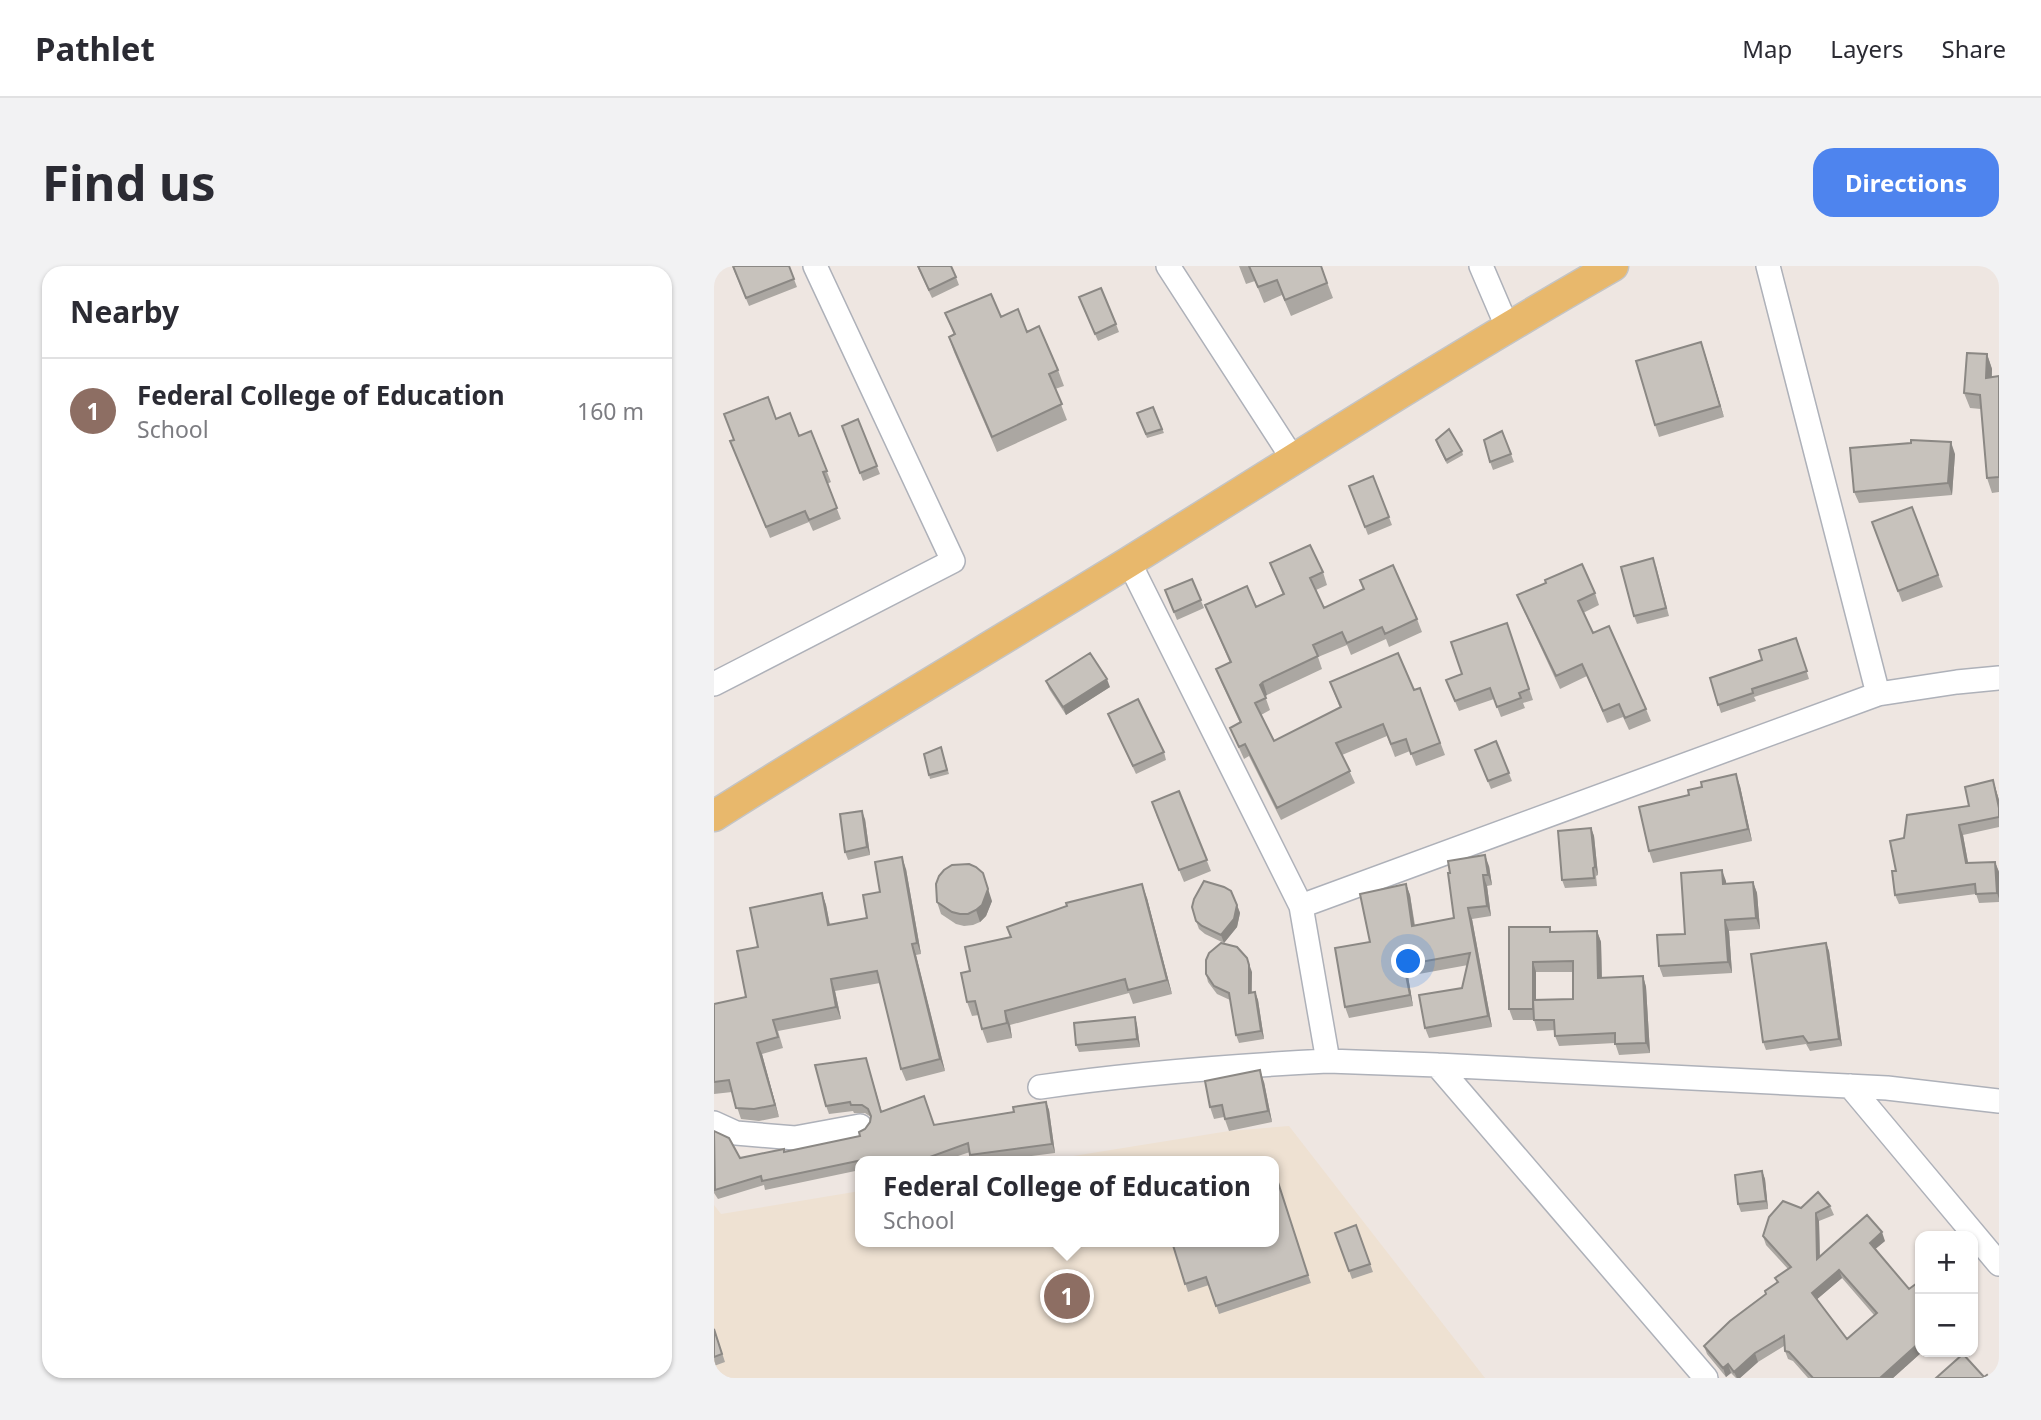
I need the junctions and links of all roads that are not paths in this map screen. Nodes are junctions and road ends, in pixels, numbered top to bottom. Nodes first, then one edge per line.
1 (815, 266) edge
2 (1168, 266) edge
3 (1481, 266) edge
4 (1613, 266) edge
5 (1768, 266) edge
6 (1508, 329) junction
7 (1293, 459) junction
8 (1129, 562) junction
9 (1999, 678) edge
10 (714, 684) edge
11 (1878, 694) junction
12 (714, 816) edge
13 (1301, 906) junction
14 (1328, 1061) junction
15 (1437, 1065) junction
16 (1850, 1086) junction
17 (1040, 1087) dead end
18 (1999, 1101) edge
19 (714, 1123) edge
20 (860, 1126) dead end
21 (1999, 1264) edge
22 (1706, 1378) edge

1 - 10 street
2 - 7 street
3 - 6 street
4 - 6 main road
5 - 11 street
6 - 7 main road
7 - 8 main road
8 - 12 main road
8 - 13 street
9 - 11 street
11 - 13 street
13 - 14 street
14 - 15 street
14 - 17 street
15 - 16 street
15 - 22 street
16 - 18 street
16 - 21 street
19 - 20 street

